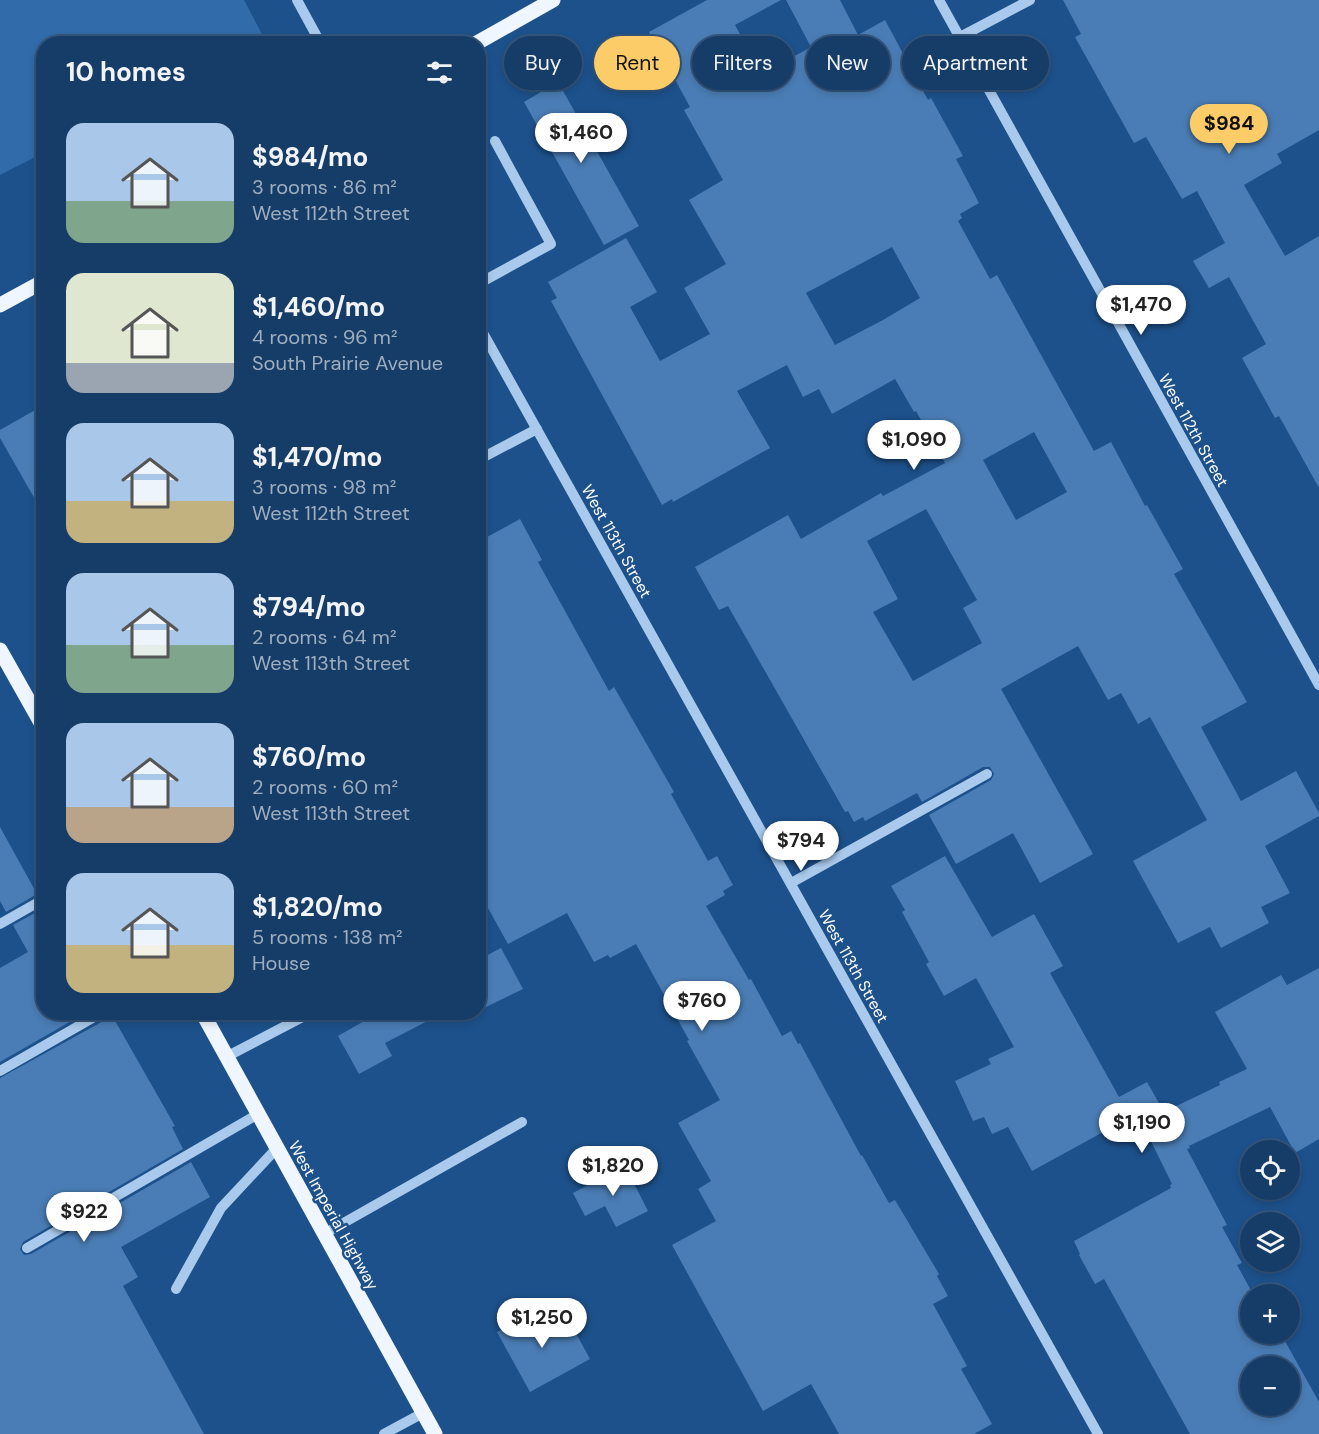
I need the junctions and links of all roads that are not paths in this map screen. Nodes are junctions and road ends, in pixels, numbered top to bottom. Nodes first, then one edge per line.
1 (297, 0) edge
2 (553, 0) edge
3 (939, 0) edge
4 (1030, 0) edge
5 (317, 36) edge
6 (959, 36) edge
7 (964, 36) edge
8 (486, 38) edge
9 (989, 90) edge
10 (495, 141) dead end
11 (486, 280) edge
12 (36, 285) edge
13 (0, 305) edge
14 (486, 338) edge
15 (537, 429) junction
16 (486, 456) edge
17 (2, 658) edge
18 (1319, 685) edge
19 (36, 715) edge
20 (987, 774) dead end
21 (791, 883) junction
22 (36, 904) edge
23 (0, 924) edge
24 (89, 1020) edge
25 (206, 1020) edge
26 (297, 1020) edge
27 (226, 1057) junction
28 (0, 1071) edge
29 (258, 1114) junction
30 (522, 1122) dead end
31 (277, 1148) junction
32 (324, 1234) junction
33 (27, 1248) dead end
34 (176, 1289) dead end
35 (423, 1413) junction
36 (384, 1434) edge
37 (435, 1434) edge
38 (1098, 1434) edge

1 - 5 street
2 - 8 main road
3 - 6 street, West 112th Street
4 - 7 street
9 - 18 street, West 112th Street
10 - 11 street
12 - 13 main road
14 - 15 street, West 113th Street
15 - 16 street
15 - 21 street, West 113th Street
17 - 19 main road
20 - 21 street
21 - 38 street, West 113th Street
22 - 23 street
24 - 28 street
25 - 27 main road, West Imperial Highway
26 - 27 street
27 - 29 main road, West Imperial Highway
29 - 31 main road, West Imperial Highway
29 - 33 street
30 - 32 street
31 - 32 main road, West Imperial Highway
31 - 34 street
32 - 35 main road, West Imperial Highway
35 - 36 street
35 - 37 main road, West Imperial Highway

